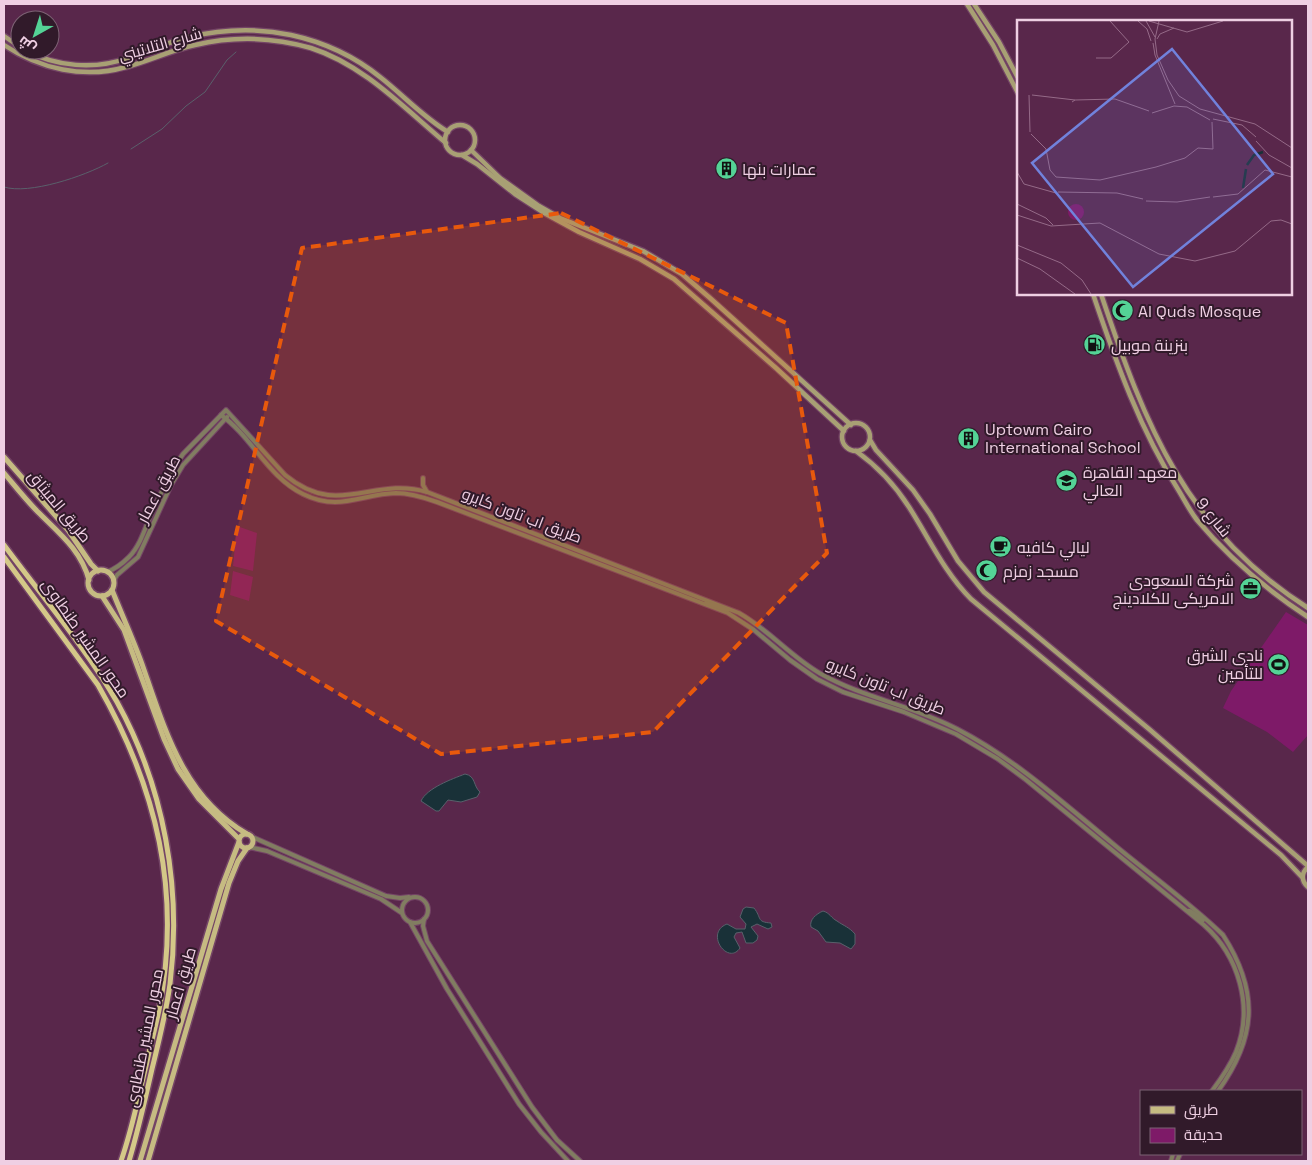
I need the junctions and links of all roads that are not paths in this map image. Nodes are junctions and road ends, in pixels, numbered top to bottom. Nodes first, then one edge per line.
1 (967, 4) edge
2 (974, 4) edge
3 (4, 45) edge
4 (50, 60) edge
5 (1017, 76) edge
6 (1017, 91) edge
7 (448, 132) junction
8 (446, 144) junction
9 (471, 150) junction
10 (462, 155) junction
11 (1093, 295) edge
12 (1101, 295) edge
13 (226, 410) joint
14 (231, 414) junction
15 (220, 416) junction
16 (226, 419) junction
17 (851, 425) junction
18 (844, 430) junction
19 (255, 440) junction
20 (870, 440) junction
21 (251, 445) junction
22 (856, 451) junction
23 (4, 457) edge
24 (271, 458) junction
25 (266, 462) junction
26 (280, 470) junction
27 (4, 473) edge
28 (276, 474) junction
29 (422, 478) dead end
30 (416, 489) junction
31 (427, 492) junction
32 (394, 493) junction
33 (439, 497) junction
34 (437, 502) junction
35 (516, 533) junction
36 (534, 533) junction
37 (4, 545) edge
38 (561, 549) junction
39 (580, 550) junction
40 (4, 557) edge
41 (114, 570) junction
42 (98, 571) junction
43 (107, 572) junction
44 (115, 578) junction
45 (88, 580) junction
46 (112, 590) junction
47 (669, 590) junction
48 (687, 591) junction
49 (102, 596) junction
50 (706, 605) junction
51 (1308, 608) edge
52 (740, 612) junction
53 (1308, 617) edge
54 (769, 635) junction
55 (765, 639) junction
56 (843, 692) junction
57 (868, 694) junction
58 (956, 734) junction
59 (972, 738) junction
60 (249, 835) junction
61 (239, 841) junction
62 (248, 847) junction
63 (1308, 866) edge
64 (1302, 877) junction
65 (1155, 886) junction
66 (1308, 887) edge
67 (1177, 896) junction
68 (409, 897) junction
69 (1187, 912) junction
70 (402, 913) junction
71 (424, 919) junction
72 (410, 922) junction
73 (1209, 922) junction
74 (451, 981) junction
75 (444, 984) junction
76 (1243, 1004) junction
77 (1249, 1004) junction
78 (478, 1024) junction
79 (471, 1028) junction
80 (1213, 1090) edge
81 (1219, 1090) edge
82 (121, 1161) edge
83 (129, 1161) edge
84 (140, 1161) edge
85 (148, 1161) edge
86 (568, 1161) edge
87 (580, 1161) edge

1 - 6 main road
2 - 5 main road
3 - 8 main road, شارع التلاتيني
4 - 7 main road, شارع التلاتيني
7 - 8 main road
7 - 9 main road
8 - 10 main road
9 - 10 main road
9 - 17 main road
10 - 18 main road
11 - 53 main road, شارع 9
12 - 51 main road, شارع 9
13 - 14 street, طريق اب تاون كايرو
13 - 15 street, طريق اعمار
14 - 16 street, طريق اعمار
14 - 19 street, طريق اب تاون كايرو
15 - 16 street, طريق اب تاون كايرو
15 - 41 street, طريق اعمار
16 - 21 street, طريق اب تاون كايرو
16 - 44 street, طريق اعمار
17 - 18 main road
17 - 20 main road
18 - 22 main road
19 - 21 street
19 - 24 street, طريق اب تاون كايرو
20 - 22 main road
20 - 63 main road
21 - 25 street, طريق اب تاون كايرو
22 - 64 main road
23 - 42 main road, طريق الميثاق
24 - 25 street
24 - 26 street, طريق اب تاون كايرو
25 - 28 street, طريق اب تاون كايرو
26 - 28 street
26 - 30 street, طريق اب تاون كايرو
27 - 45 main road, طريق الميثاق
28 - 32 street, طريق اب تاون كايرو
29 - 31 street
30 - 31 street, طريق اب تاون كايرو
30 - 32 street
31 - 33 street, طريق اب تاون كايرو
32 - 34 street, طريق اب تاون كايرو
33 - 34 street
33 - 36 street, طريق اب تاون كايرو
34 - 35 street, طريق اب تاون كايرو
35 - 36 street
35 - 38 street, طريق اب تاون كايرو
36 - 39 street, طريق اب تاون كايرو
37 - 83 highway, محور المشير طنطاوى
38 - 39 street
38 - 47 street, طريق اب تاون كايرو
39 - 48 street, طريق اب تاون كايرو
40 - 82 highway, محور المشير طنطاوى
41 - 43 street, طريق اعمار
41 - 44 street
42 - 43 main road, طريق اعمار
42 - 45 main road
43 - 44 main road
44 - 46 main road
45 - 49 main road
46 - 49 main road
46 - 60 main road
47 - 48 street
47 - 50 street, طريق اب تاون كايرو
48 - 52 street, طريق اب تاون كايرو
49 - 61 main road
50 - 52 street
50 - 55 street, طريق اب تاون كايرو
52 - 54 street, طريق اب تاون كايرو
54 - 55 street
54 - 57 street, طريق اب تاون كايرو
55 - 56 street, طريق اب تاون كايرو
56 - 57 street
56 - 58 street, طريق اب تاون كايرو
57 - 59 street, طريق اب تاون كايرو
58 - 59 street
58 - 65 street, طريق اب تاون كايرو
59 - 67 street, طريق اب تاون كايرو
60 - 61 main road
60 - 62 main road
60 - 68 street
61 - 62 main road
61 - 84 main road, طريق اعمار
62 - 70 street
62 - 85 main road, طريق اعمار
63 - 64 main road
64 - 66 main road
65 - 67 street
65 - 69 street, طريق اب تاون كايرو
67 - 73 street, طريق اب تاون كايرو
68 - 70 street
68 - 71 street
69 - 73 street
69 - 76 street, طريق اب تاون كايرو
70 - 72 street
71 - 72 street
71 - 74 street
72 - 75 street
73 - 77 street, طريق اب تاون كايرو
74 - 75 street
74 - 78 street
75 - 79 street
76 - 77 street
76 - 80 street, طريق اب تاون كايرو
77 - 81 street, طريق اب تاون كايرو
78 - 79 street
78 - 87 street
79 - 86 street

